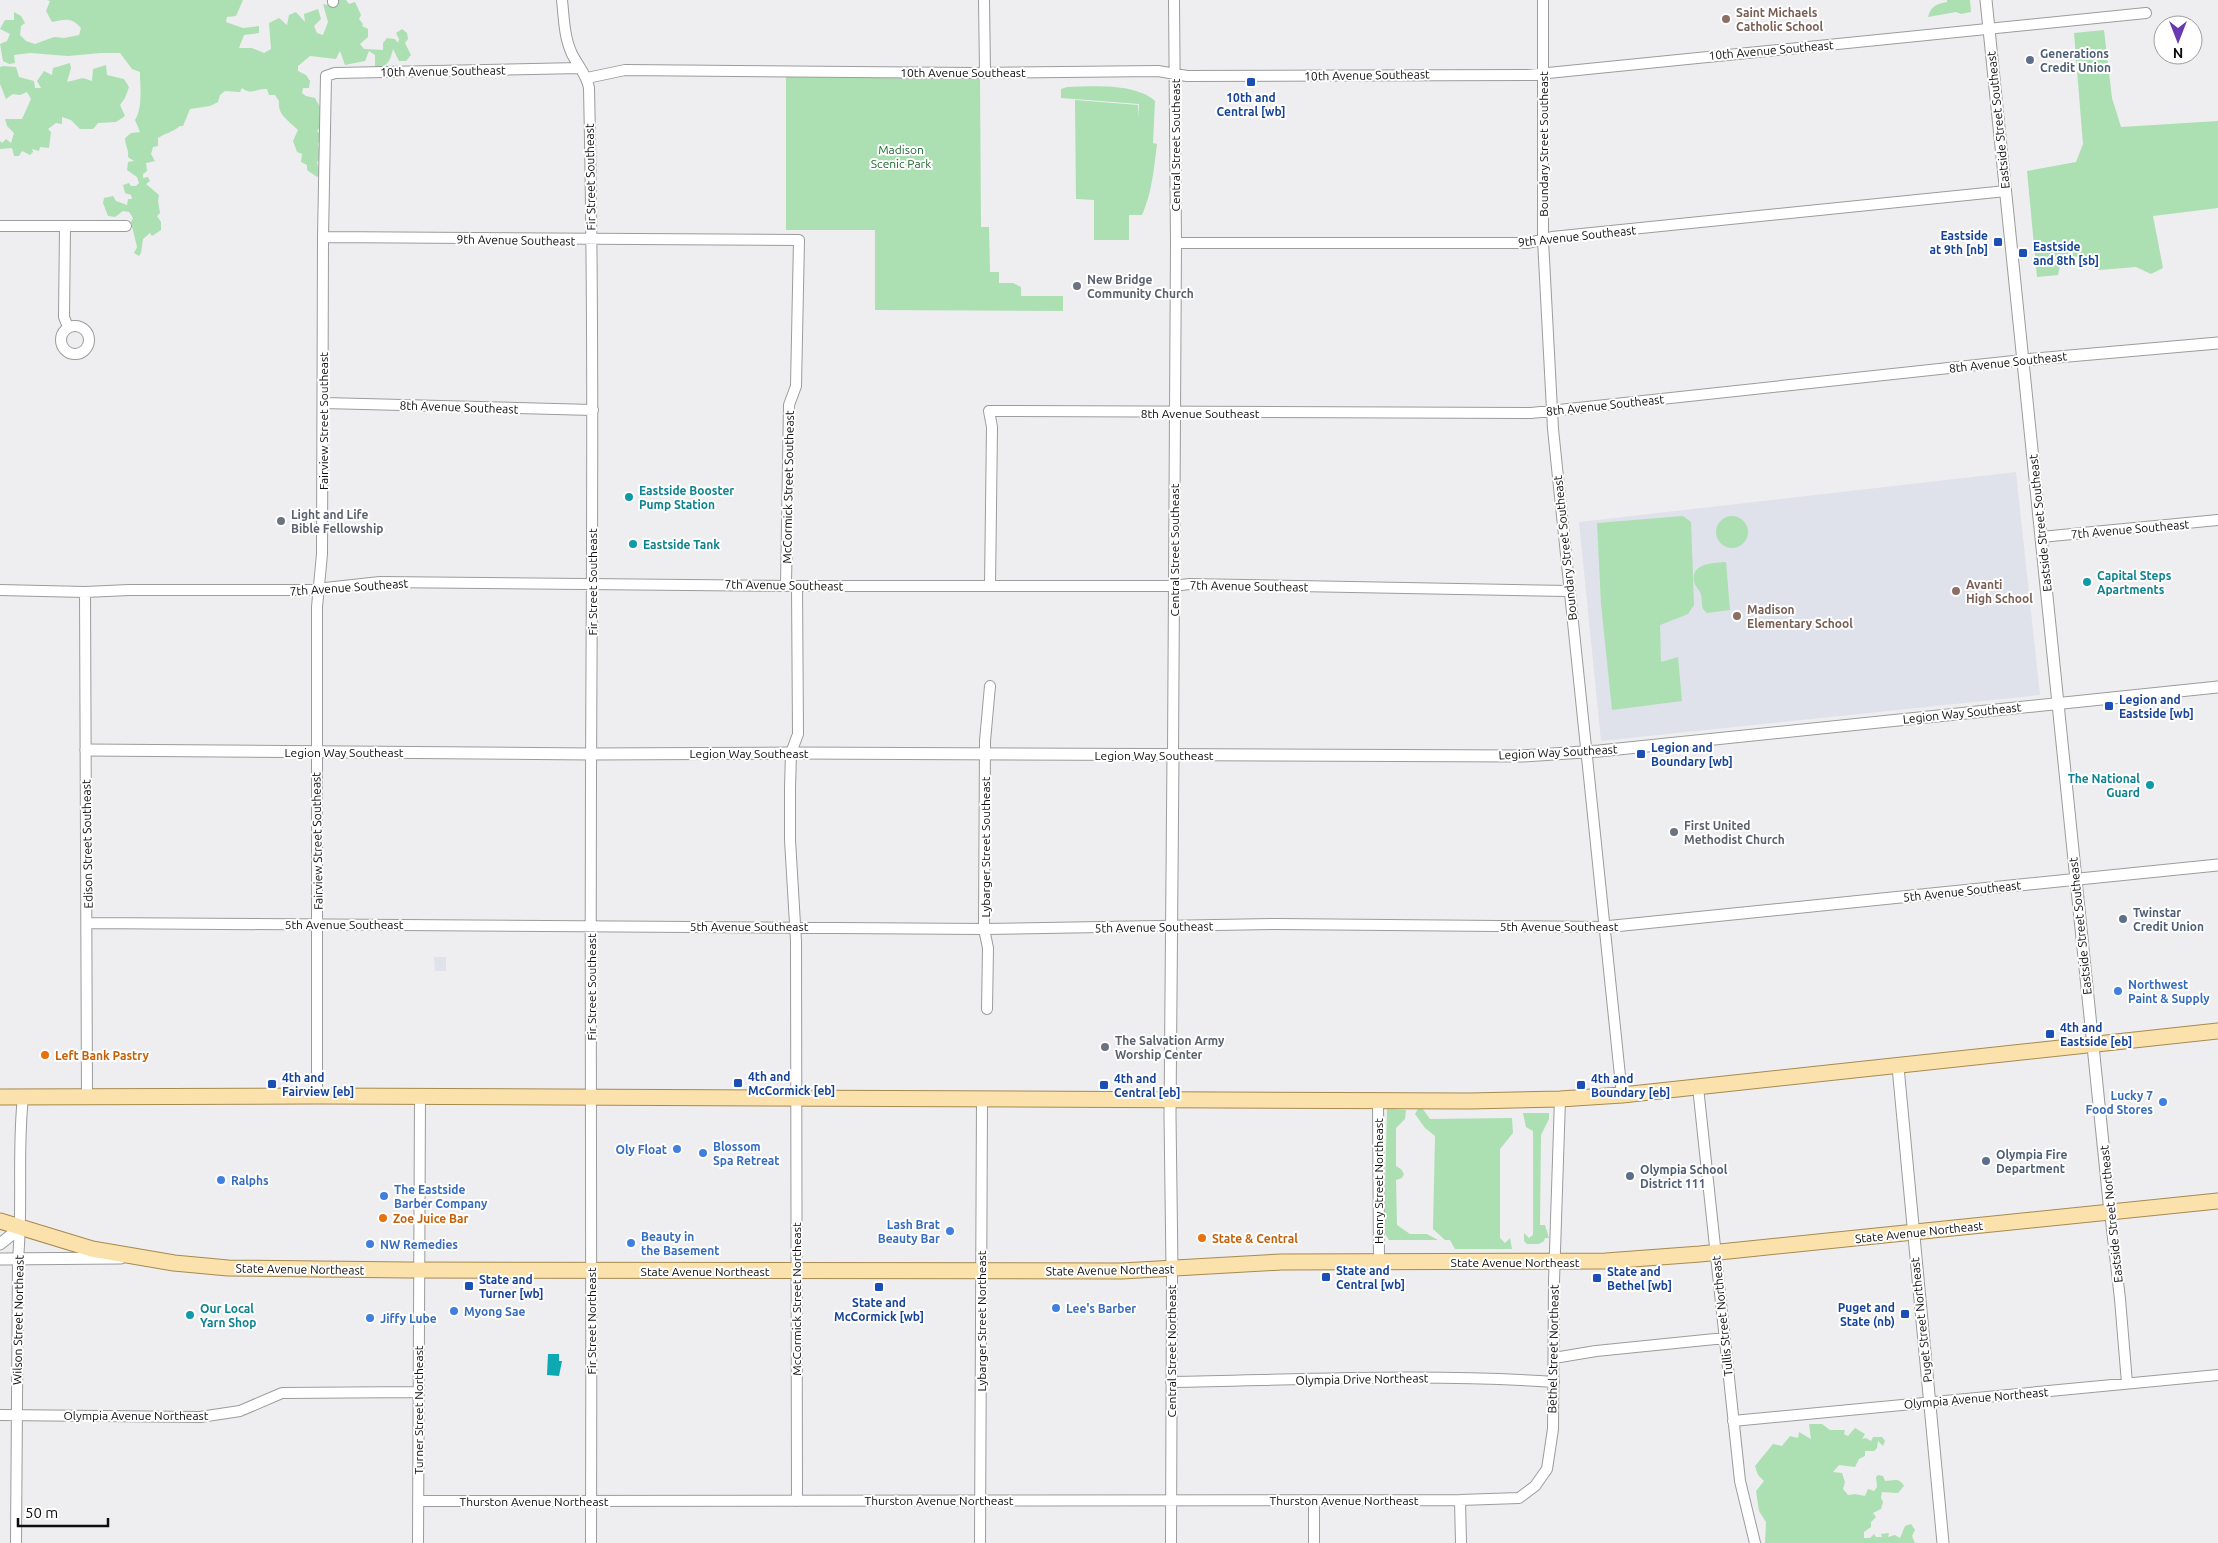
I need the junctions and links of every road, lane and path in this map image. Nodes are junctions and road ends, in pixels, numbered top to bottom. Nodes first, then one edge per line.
1 (562, 0) edge
2 (984, 0) edge
3 (1174, 0) edge
4 (1543, 0) edge
5 (1986, 0) edge
6 (2146, 12) dead end
7 (1989, 28) junction
8 (580, 68) junction
9 (985, 72) junction
10 (1544, 73) junction
11 (1175, 75) junction
12 (326, 76) joint
13 (587, 78) junction
14 (2006, 191) junction
15 (0, 226) edge
16 (64, 226) junction
17 (126, 226) dead end
18 (323, 238) junction
19 (799, 240) joint
20 (1543, 240) junction
21 (591, 241) junction
22 (1176, 243) junction
23 (68, 327) dead end
24 (2218, 343) edge
25 (2023, 360) junction
26 (324, 403) junction
27 (594, 410) junction
28 (1552, 411) junction
29 (1174, 413) junction
30 (2218, 520) edge
31 (2041, 537) junction
32 (593, 583) junction
33 (792, 586) junction
34 (990, 586) junction
35 (1174, 586) junction
36 (320, 589) junction
37 (0, 590) edge
38 (1568, 591) junction
39 (85, 592) junction
40 (990, 686) dead end
41 (2218, 687) edge
42 (2058, 703) junction
43 (86, 750) junction
44 (317, 752) junction
45 (1585, 752) junction
46 (791, 753) junction
47 (591, 754) junction
48 (985, 754) junction
49 (1173, 755) junction
50 (2218, 865) edge
51 (2076, 879) junction
52 (88, 923) junction
53 (318, 924) junction
54 (591, 926) junction
55 (795, 926) junction
56 (1172, 927) junction
57 (1604, 927) junction
58 (984, 928) junction
59 (987, 1009) dead end
60 (2218, 1031) edge
61 (2092, 1046) junction
62 (1898, 1067) junction
63 (1698, 1087) junction
64 (1622, 1095) junction
65 (86, 1096) junction
66 (316, 1096) junction
67 (0, 1097) edge
68 (23, 1097) junction
69 (420, 1098) junction
70 (590, 1098) junction
71 (795, 1098) junction
72 (982, 1098) junction
73 (1560, 1099) junction
74 (1170, 1100) junction
75 (1378, 1101) junction
76 (2218, 1201) edge
77 (2110, 1212) junction
78 (0, 1221) edge
79 (20, 1228) junction
80 (1913, 1233) junction
81 (0, 1244) edge
82 (1715, 1252) junction
83 (0, 1258) edge
84 (141, 1258) junction
85 (18, 1259) junction
86 (1379, 1262) junction
87 (1555, 1262) junction
88 (1172, 1269) junction
89 (419, 1270) junction
90 (591, 1270) junction
91 (796, 1271) junction
92 (981, 1271) junction
93 (1724, 1338) junction
94 (1554, 1358) junction
95 (2218, 1375) edge
96 (1171, 1382) junction
97 (1554, 1382) junction
98 (2127, 1383) junction
99 (418, 1392) junction
100 (1929, 1402) junction
101 (0, 1415) edge
102 (17, 1415) junction
103 (1733, 1421) junction
104 (1541, 1478) joint
105 (797, 1500) junction
106 (980, 1500) junction
107 (1171, 1500) junction
108 (1314, 1500) junction
109 (1460, 1500) junction
110 (418, 1501) junction
111 (591, 1501) junction
112 (16, 1543) edge
113 (418, 1543) edge
114 (590, 1543) edge
115 (980, 1543) edge
116 (1171, 1543) edge
117 (1314, 1543) edge
118 (1461, 1543) edge
119 (1755, 1543) edge
120 (1943, 1543) edge

1 - 8 street
2 - 9 street
3 - 11 street, Central Street Southeast
4 - 10 street, Boundary Street Southeast
5 - 7 street, Eastside Street Southeast
6 - 7 street, 10th Avenue Southeast
7 - 10 street, 10th Avenue Southeast
7 - 14 street, Eastside Street Southeast
8 - 12 street, 10th Avenue Southeast
8 - 13 street
9 - 11 street, 10th Avenue Southeast
9 - 13 street, 10th Avenue Southeast
10 - 11 street, 10th Avenue Southeast
10 - 20 street, Boundary Street Southeast
11 - 22 street, Central Street Southeast
12 - 18 street, Fairview Street Southeast
13 - 21 street, Fir Street Southeast
14 - 20 street, 9th Avenue Southeast
14 - 25 street, Eastside Street Southeast
15 - 16 street
16 - 17 street
16 - 23 street
18 - 21 street, 9th Avenue Southeast
18 - 26 street, Fairview Street Southeast
19 - 21 street, 9th Avenue Southeast
19 - 33 street, McCormick Street Southeast
20 - 22 street, 9th Avenue Southeast
20 - 28 street, Boundary Street Southeast
21 - 27 street, Fir Street Southeast
22 - 29 street, Central Street Southeast
24 - 25 street, 8th Avenue Southeast
25 - 28 street, 8th Avenue Southeast
25 - 31 street, Eastside Street Southeast
26 - 27 street, 8th Avenue Southeast
26 - 36 street, Fairview Street Southeast
27 - 32 street, Fir Street Southeast
28 - 29 street, 8th Avenue Southeast
28 - 38 street, Boundary Street Southeast
29 - 34 street, 8th Avenue Southeast
29 - 35 street, Central Street Southeast
30 - 31 street, 7th Avenue Southeast
31 - 42 street, Eastside Street Southeast
32 - 33 street, 7th Avenue Southeast
32 - 36 street, 7th Avenue Southeast
32 - 47 street, Fir Street Southeast
33 - 34 street, 7th Avenue Southeast
33 - 46 street, McCormick Street Southeast
34 - 35 street, 7th Avenue Southeast
35 - 38 street, 7th Avenue Southeast
35 - 49 street, Central Street Southeast
36 - 39 street, 7th Avenue Southeast
36 - 44 street, Fairview Street Southeast
37 - 39 street, 7th Avenue Southeast
38 - 45 street, Boundary Street Southeast
39 - 43 street, Edison Street Southeast
40 - 48 street, Lybarger Street Southeast
41 - 42 street, Legion Way Southeast
42 - 45 street, Legion Way Southeast
42 - 51 street, Eastside Street Southeast
43 - 44 street, Legion Way Southeast
43 - 52 street, Edison Street Southeast
44 - 47 street, Legion Way Southeast
44 - 53 street, Fairview Street Southeast
45 - 49 street, Legion Way Southeast
45 - 57 street, Boundary Street Southeast
46 - 47 street, Legion Way Southeast
46 - 48 street, Legion Way Southeast
46 - 55 street, McCormick Street Southeast
47 - 54 street, Fir Street Southeast
48 - 49 street, Legion Way Southeast
48 - 58 street, Lybarger Street Southeast
49 - 56 street, Central Street Southeast
50 - 51 street, 5th Avenue Southeast
51 - 57 street, 5th Avenue Southeast
51 - 61 street, Eastside Street Southeast
52 - 53 street, 5th Avenue Southeast
52 - 65 street, Edison Street Southeast
53 - 54 street, 5th Avenue Southeast
53 - 66 street, Fairview Street Southeast
54 - 55 street, 5th Avenue Southeast
54 - 70 street, Fir Street Southeast
55 - 58 street, 5th Avenue Southeast
55 - 71 street, McCormick Street Southeast
56 - 57 street, 5th Avenue Southeast
56 - 58 street, 5th Avenue Southeast
56 - 74 street, Central Street Southeast
57 - 64 street, Boundary Street Southeast
58 - 59 street, Lybarger Street Southeast
60 - 61 main road
61 - 62 main road
61 - 77 street, Eastside Street Northeast
62 - 63 main road
62 - 80 street, Puget Street Northeast
63 - 64 main road
63 - 82 street, Tullis Street Northeast
64 - 73 main road
65 - 66 main road
65 - 68 main road
66 - 69 main road
67 - 68 main road
68 - 79 street, Wilson Street Northeast
69 - 70 main road
69 - 89 street, Turner Street Northeast
70 - 71 main road
70 - 90 street, Fir Street Northeast
71 - 72 main road
71 - 91 street, McCormick Street Northeast
72 - 74 main road
72 - 92 street, Lybarger Street Northeast
73 - 75 main road
73 - 87 street, Bethel Street Northeast
74 - 75 main road
74 - 88 street, Central Street Northeast
75 - 86 street, Henry Street Northeast
76 - 77 main road, State Avenue Northeast
77 - 80 main road, State Avenue Northeast
77 - 98 street, Eastside Street Northeast
78 - 79 main road
79 - 81 street
79 - 84 main road
79 - 85 street, Wilson Street Northeast
80 - 82 main road, State Avenue Northeast
80 - 100 street, Puget Street Northeast
82 - 87 main road, State Avenue Northeast
82 - 93 street, Tullis Street Northeast
83 - 85 street, State Avenue Northeast
84 - 85 street, State Avenue Northeast
84 - 89 main road, State Avenue Northeast
85 - 102 street, Wilson Street Northeast
86 - 87 main road, State Avenue Northeast
86 - 88 main road, State Avenue Northeast
87 - 94 street, Bethel Street Northeast
88 - 92 main road, State Avenue Northeast
88 - 96 street, Central Street Northeast
89 - 90 main road, State Avenue Northeast
89 - 99 street, Turner Street Northeast
90 - 91 main road, State Avenue Northeast
90 - 111 street, Fir Street Northeast
91 - 92 main road, State Avenue Northeast
91 - 105 street, McCormick Street Northeast
92 - 106 street, Lybarger Street Northeast
93 - 94 street
93 - 103 street, Tullis Street Northeast
94 - 97 street, Bethel Street Northeast
95 - 98 street, Olympia Avenue Northeast
96 - 97 street, Olympia Drive Northeast
96 - 107 street, Central Street Northeast
97 - 104 street, Bethel Street Northeast
98 - 100 street, Olympia Avenue Northeast
99 - 102 street, Olympia Avenue Northeast
99 - 110 street, Turner Street Northeast
100 - 103 street, Olympia Avenue Northeast
100 - 120 street, Puget Street Northeast
101 - 102 street, Olympia Avenue Northeast
102 - 112 street, Wilson Street Northeast
103 - 119 street, Tullis Street Northeast
104 - 109 street, Thurston Avenue Northeast
105 - 106 street, Thurston Avenue Northeast
105 - 111 street, Thurston Avenue Northeast
106 - 107 street, Thurston Avenue Northeast
106 - 115 street, Lybarger Street Northeast
107 - 108 street, Thurston Avenue Northeast
107 - 116 street, Central Street Northeast
108 - 109 street, Thurston Avenue Northeast
108 - 117 street
109 - 118 street
110 - 111 street, Thurston Avenue Northeast
110 - 113 street, Turner Street Northeast
111 - 114 street, Fir Street Northeast

